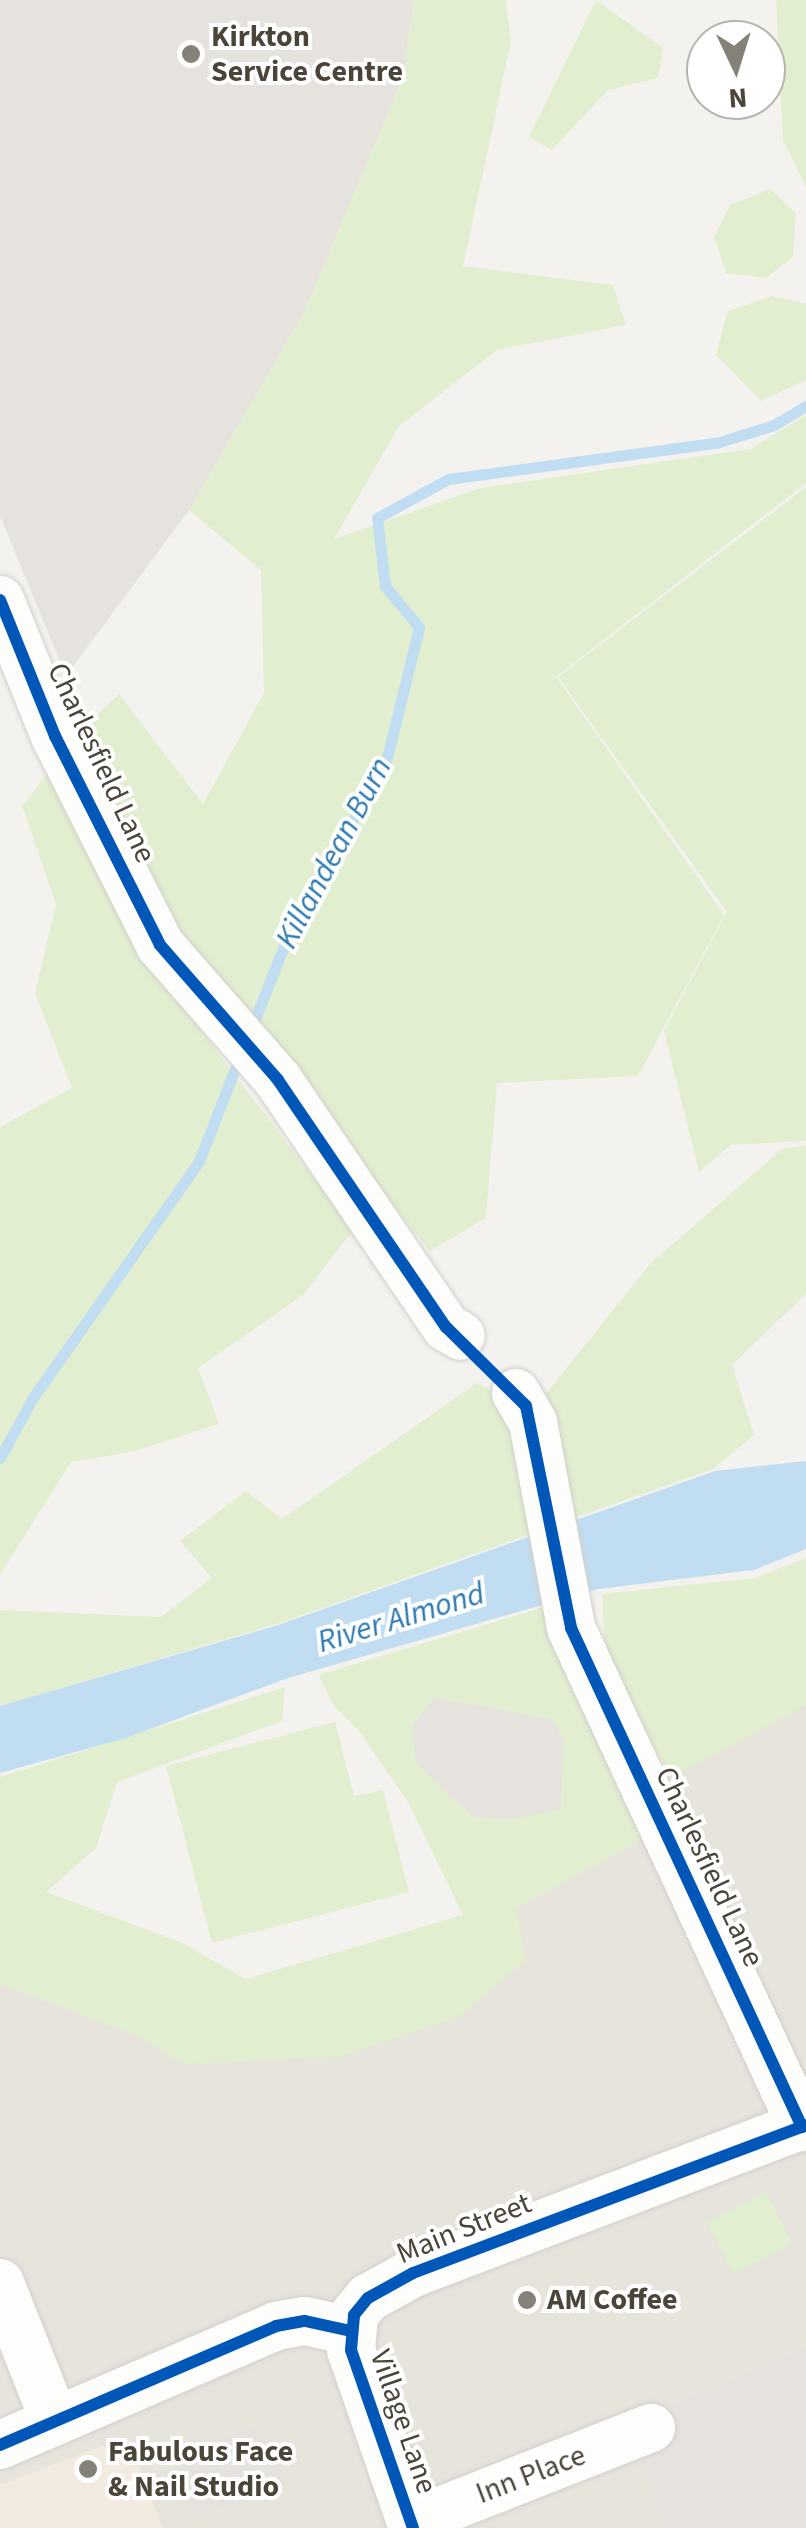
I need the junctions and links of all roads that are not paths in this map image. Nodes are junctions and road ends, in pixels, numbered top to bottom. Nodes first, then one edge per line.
1 (0, 600) edge
2 (461, 1336) dead end
3 (516, 1393) dead end
4 (804, 2125) edge
5 (0, 2282) edge
6 (351, 2332) junction
7 (55, 2422) junction
8 (651, 2428) dead end
9 (0, 2445) edge
10 (412, 2525) edge

1 - 2 street, Charlesfield Lane
3 - 4 street, Charlesfield Lane
4 - 6 street, Main Street
5 - 7 street
6 - 7 street
6 - 10 street, Village Lane
7 - 9 street
8 - 10 street, Inn Place

